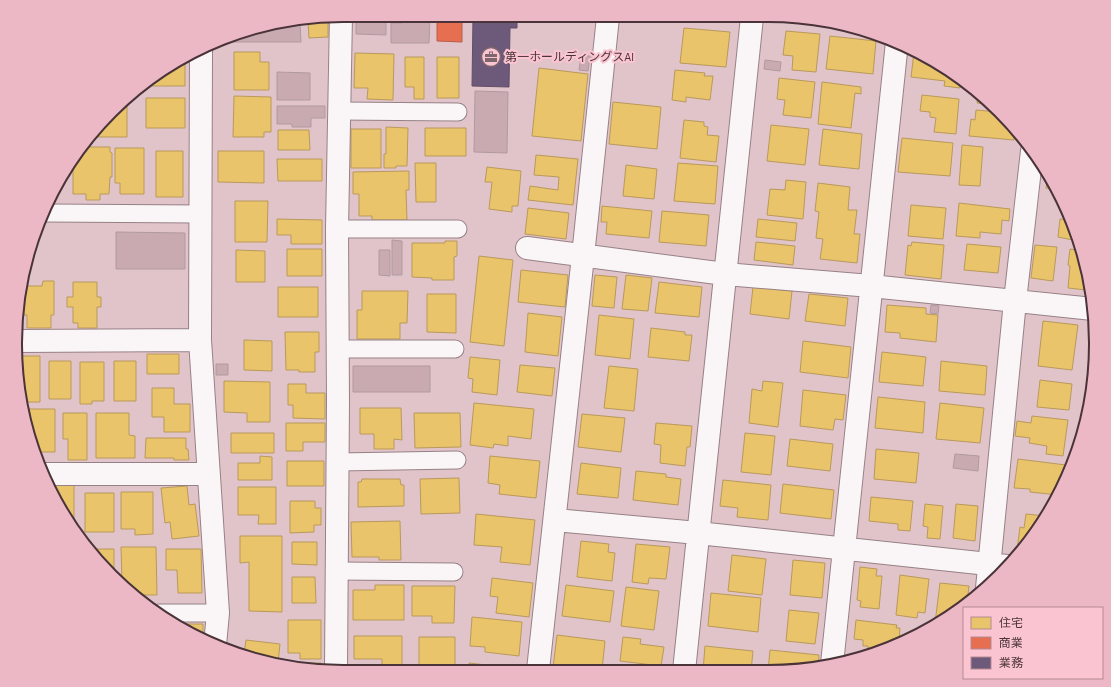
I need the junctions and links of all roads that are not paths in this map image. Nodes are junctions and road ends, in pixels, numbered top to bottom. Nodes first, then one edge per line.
1 (341, 22) edge
2 (607, 22) edge
3 (751, 22) edge
4 (896, 49) edge
5 (200, 56) edge
6 (339, 111) junction
7 (458, 112) dead end
8 (1031, 159) edge
9 (49, 213) edge
10 (200, 214) junction
11 (337, 229) junction
12 (458, 229) dead end
13 (527, 248) dead end
14 (584, 256) junction
15 (725, 274) junction
16 (871, 286) junction
17 (1014, 302) junction
18 (1087, 308) edge
19 (200, 340) junction
20 (22, 341) edge
21 (338, 349) junction
22 (455, 349) dead end
23 (457, 460) dead end
24 (338, 462) junction
25 (49, 474) edge
26 (208, 474) junction
27 (555, 520) junction
28 (698, 532) junction
29 (844, 549) junction
30 (998, 565) edge
31 (337, 571) junction
32 (454, 572) dead end
33 (168, 613) edge
34 (218, 613) junction
35 (216, 639) edge
36 (833, 658) edge
37 (336, 665) edge
38 (539, 665) edge
39 (685, 665) edge

1 - 6 street
2 - 14 street
3 - 15 street
4 - 16 street
5 - 10 street
6 - 7 lane
6 - 11 street
8 - 17 street
9 - 10 lane
10 - 19 street
11 - 12 lane
11 - 21 street
13 - 14 street
14 - 15 street
14 - 27 street
15 - 16 street
15 - 28 street
16 - 17 street
16 - 29 street
17 - 18 street
17 - 30 street
19 - 20 street
19 - 26 street
21 - 22 lane
21 - 24 street
23 - 24 lane
24 - 31 street
25 - 26 street
26 - 34 street
27 - 28 street
27 - 38 street
28 - 29 street
28 - 39 street
29 - 30 street
29 - 36 street
31 - 32 lane
31 - 37 street
33 - 34 lane
34 - 35 street

